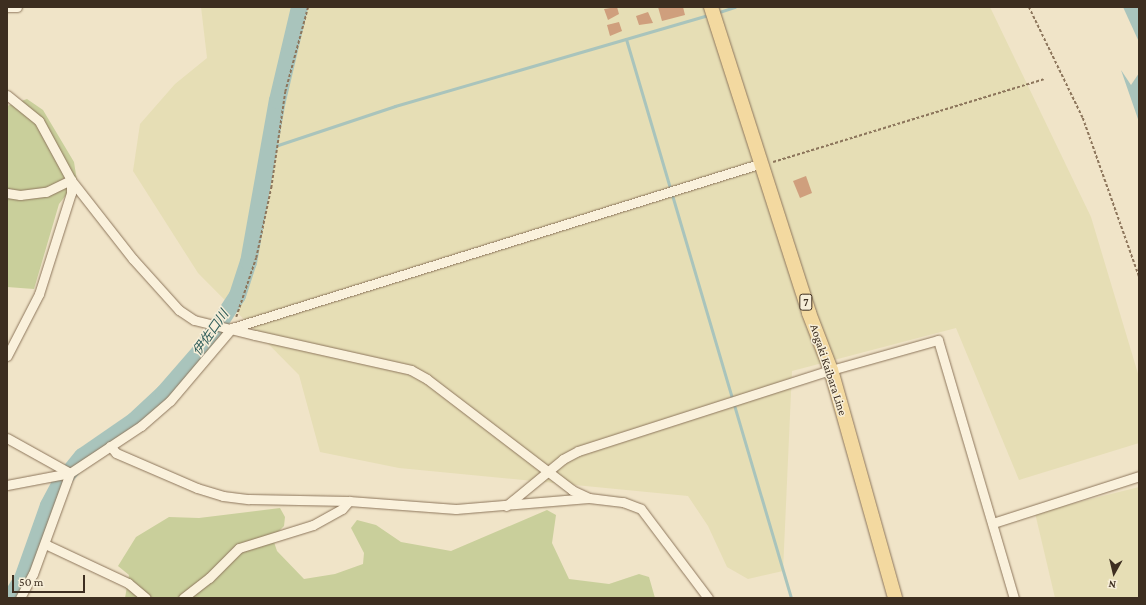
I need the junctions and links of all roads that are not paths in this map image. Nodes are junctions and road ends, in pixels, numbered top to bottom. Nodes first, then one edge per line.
1 (17, 7) edge
2 (711, 7) edge
3 (7, 8) edge
4 (7, 95) edge
5 (762, 164) junction
6 (70, 180) junction
7 (7, 193) edge
8 (232, 328) junction
9 (7, 356) edge
10 (831, 370) junction
11 (7, 438) edge
12 (110, 446) junction
13 (547, 472) junction
14 (70, 473) junction
15 (1139, 476) edge
16 (7, 485) edge
17 (589, 498) junction
18 (349, 501) junction
19 (506, 506) junction
20 (993, 523) junction
21 (45, 544) junction
22 (20, 598) edge
23 (146, 598) edge
24 (183, 598) edge
25 (708, 598) edge
26 (895, 598) edge
27 (1014, 598) edge

1 - 3 street
2 - 5 main road, Aogaki Kaibara Line / 7
4 - 6 street
5 - 8 street
5 - 10 main road, Aogaki Kaibara Line / 7
6 - 7 street
6 - 8 street
6 - 9 street
8 - 12 street
8 - 13 street
10 - 13 street
10 - 20 street
10 - 26 main road, Aogaki Kaibara Line / 7
11 - 14 street
12 - 14 street
12 - 18 street
13 - 17 street
13 - 19 street
14 - 16 street
14 - 21 street
15 - 20 street
17 - 19 street
17 - 25 street
18 - 19 street
18 - 24 street
20 - 27 street
21 - 22 street
21 - 23 street

